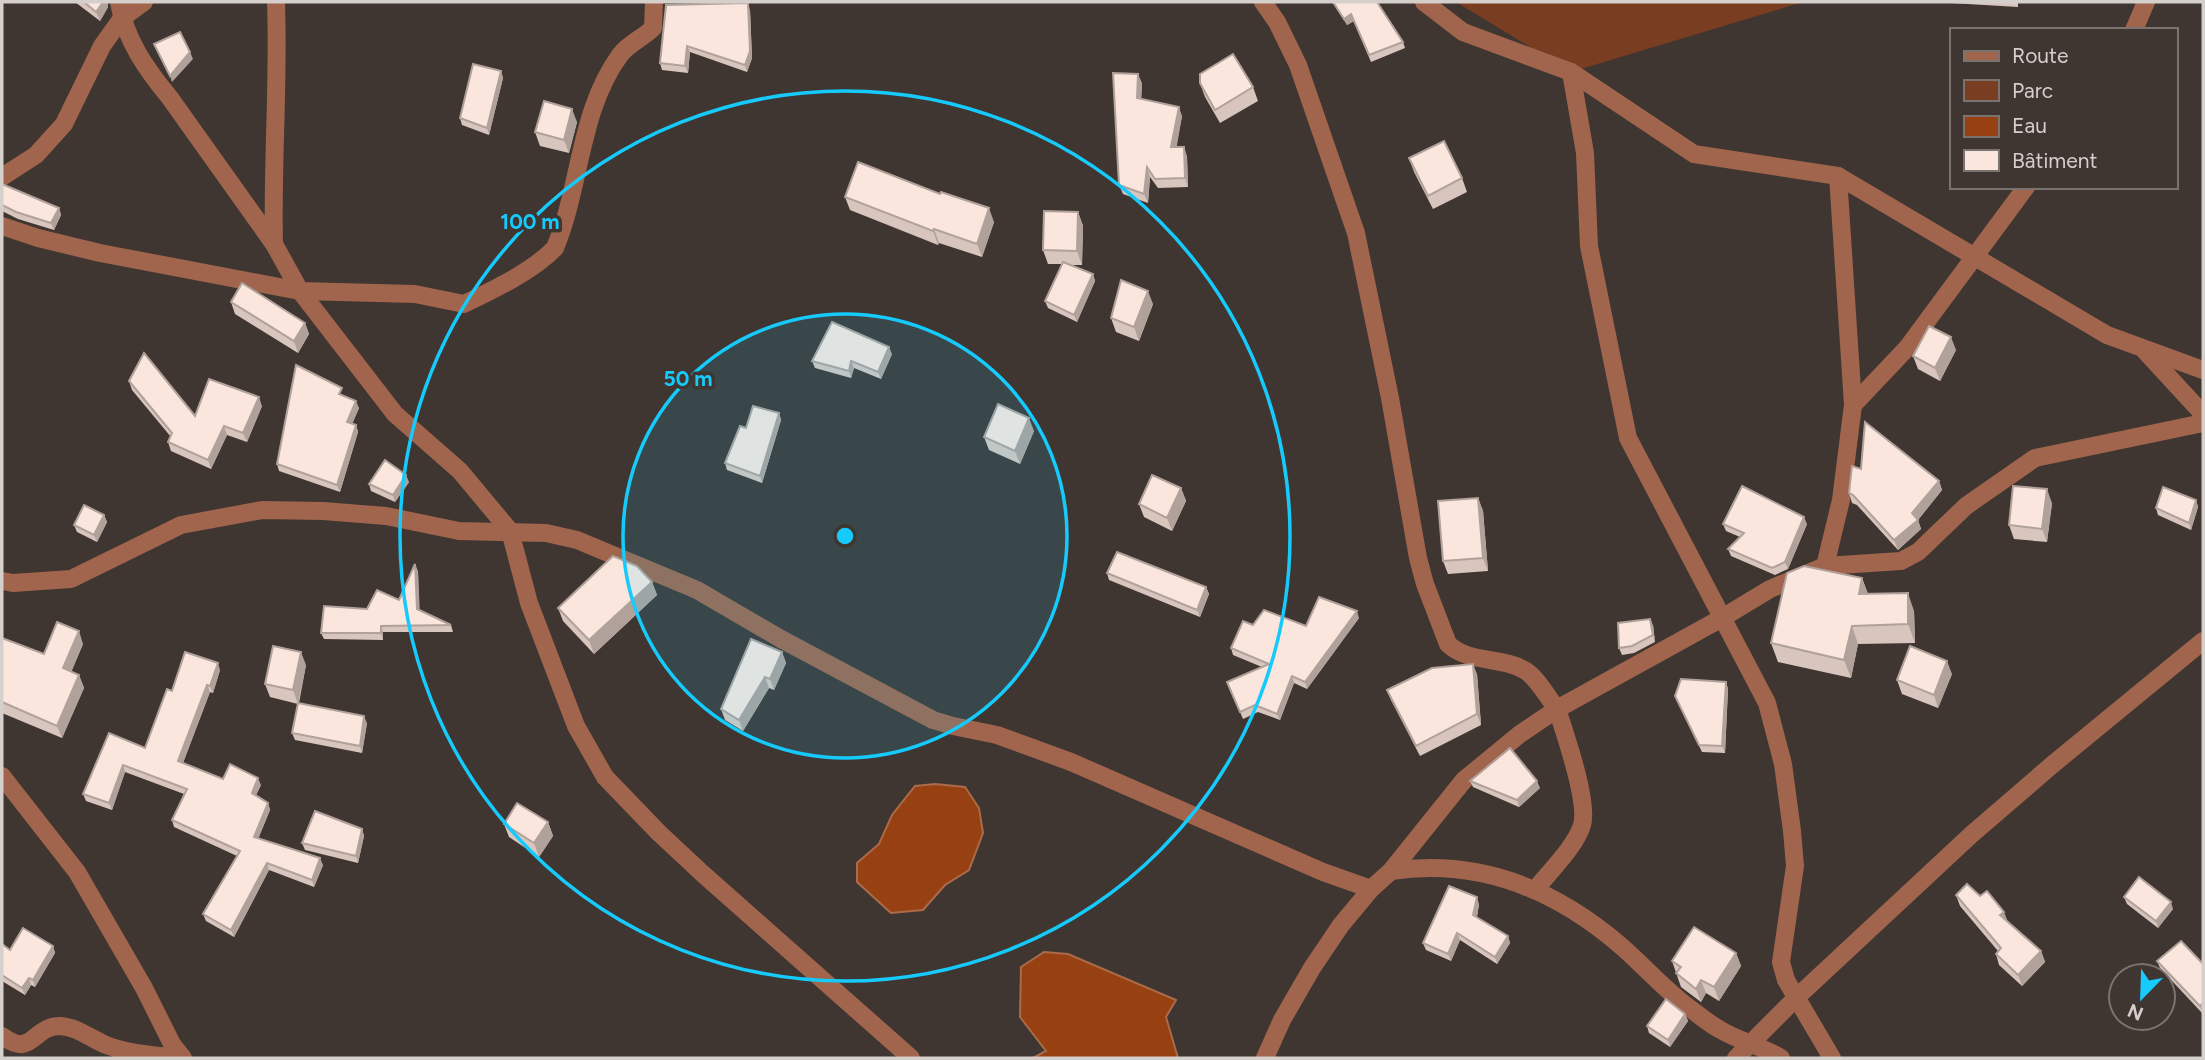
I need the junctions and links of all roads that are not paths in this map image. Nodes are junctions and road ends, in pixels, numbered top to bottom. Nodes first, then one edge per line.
1 (144, 2) edge
2 (276, 2) edge
3 (654, 2) edge
4 (1264, 2) edge
5 (1424, 2) edge
6 (2146, 2) edge
7 (120, 10) edge
8 (2135, 28) edge
9 (1571, 72) junction
10 (1838, 176) junction
11 (2, 177) edge
12 (2025, 189) edge
13 (2, 226) edge
14 (274, 244) junction
15 (1974, 258) junction
16 (300, 291) junction
17 (2141, 348) junction
18 (2203, 370) edge
19 (1853, 405) junction
20 (2203, 414) edge
21 (2203, 423) edge
22 (510, 531) junction
23 (1825, 566) junction
24 (2, 581) edge
25 (1722, 618) junction
26 (2203, 641) edge
27 (1557, 709) junction
28 (2, 776) edge
29 (1391, 871) junction
30 (1371, 889) junction
31 (1535, 890) junction
32 (1797, 997) junction
33 (2, 1037) edge
34 (1750, 1043) junction
35 (174, 1054) edge
36 (911, 1058) edge
37 (1265, 1058) edge
38 (1736, 1058) edge
39 (1782, 1058) edge
40 (1832, 1058) edge

1 - 7 street
2 - 14 street
3 - 16 street
4 - 27 street
5 - 9 street
6 - 8 street
7 - 11 street
7 - 14 street
9 - 10 street
9 - 25 street
10 - 15 street
10 - 19 street
12 - 15 street
13 - 16 street
14 - 16 street
15 - 17 street
15 - 19 street
16 - 22 street
17 - 18 street
17 - 20 street
19 - 23 street
21 - 23 street
22 - 24 street
22 - 30 street
22 - 36 street
23 - 25 street
25 - 27 street
25 - 32 street
26 - 32 street
27 - 29 street
27 - 31 street
28 - 35 street
29 - 30 street
29 - 31 street
30 - 37 street
31 - 34 street
32 - 34 street
32 - 40 street
33 - 35 street
34 - 38 street
34 - 39 street

